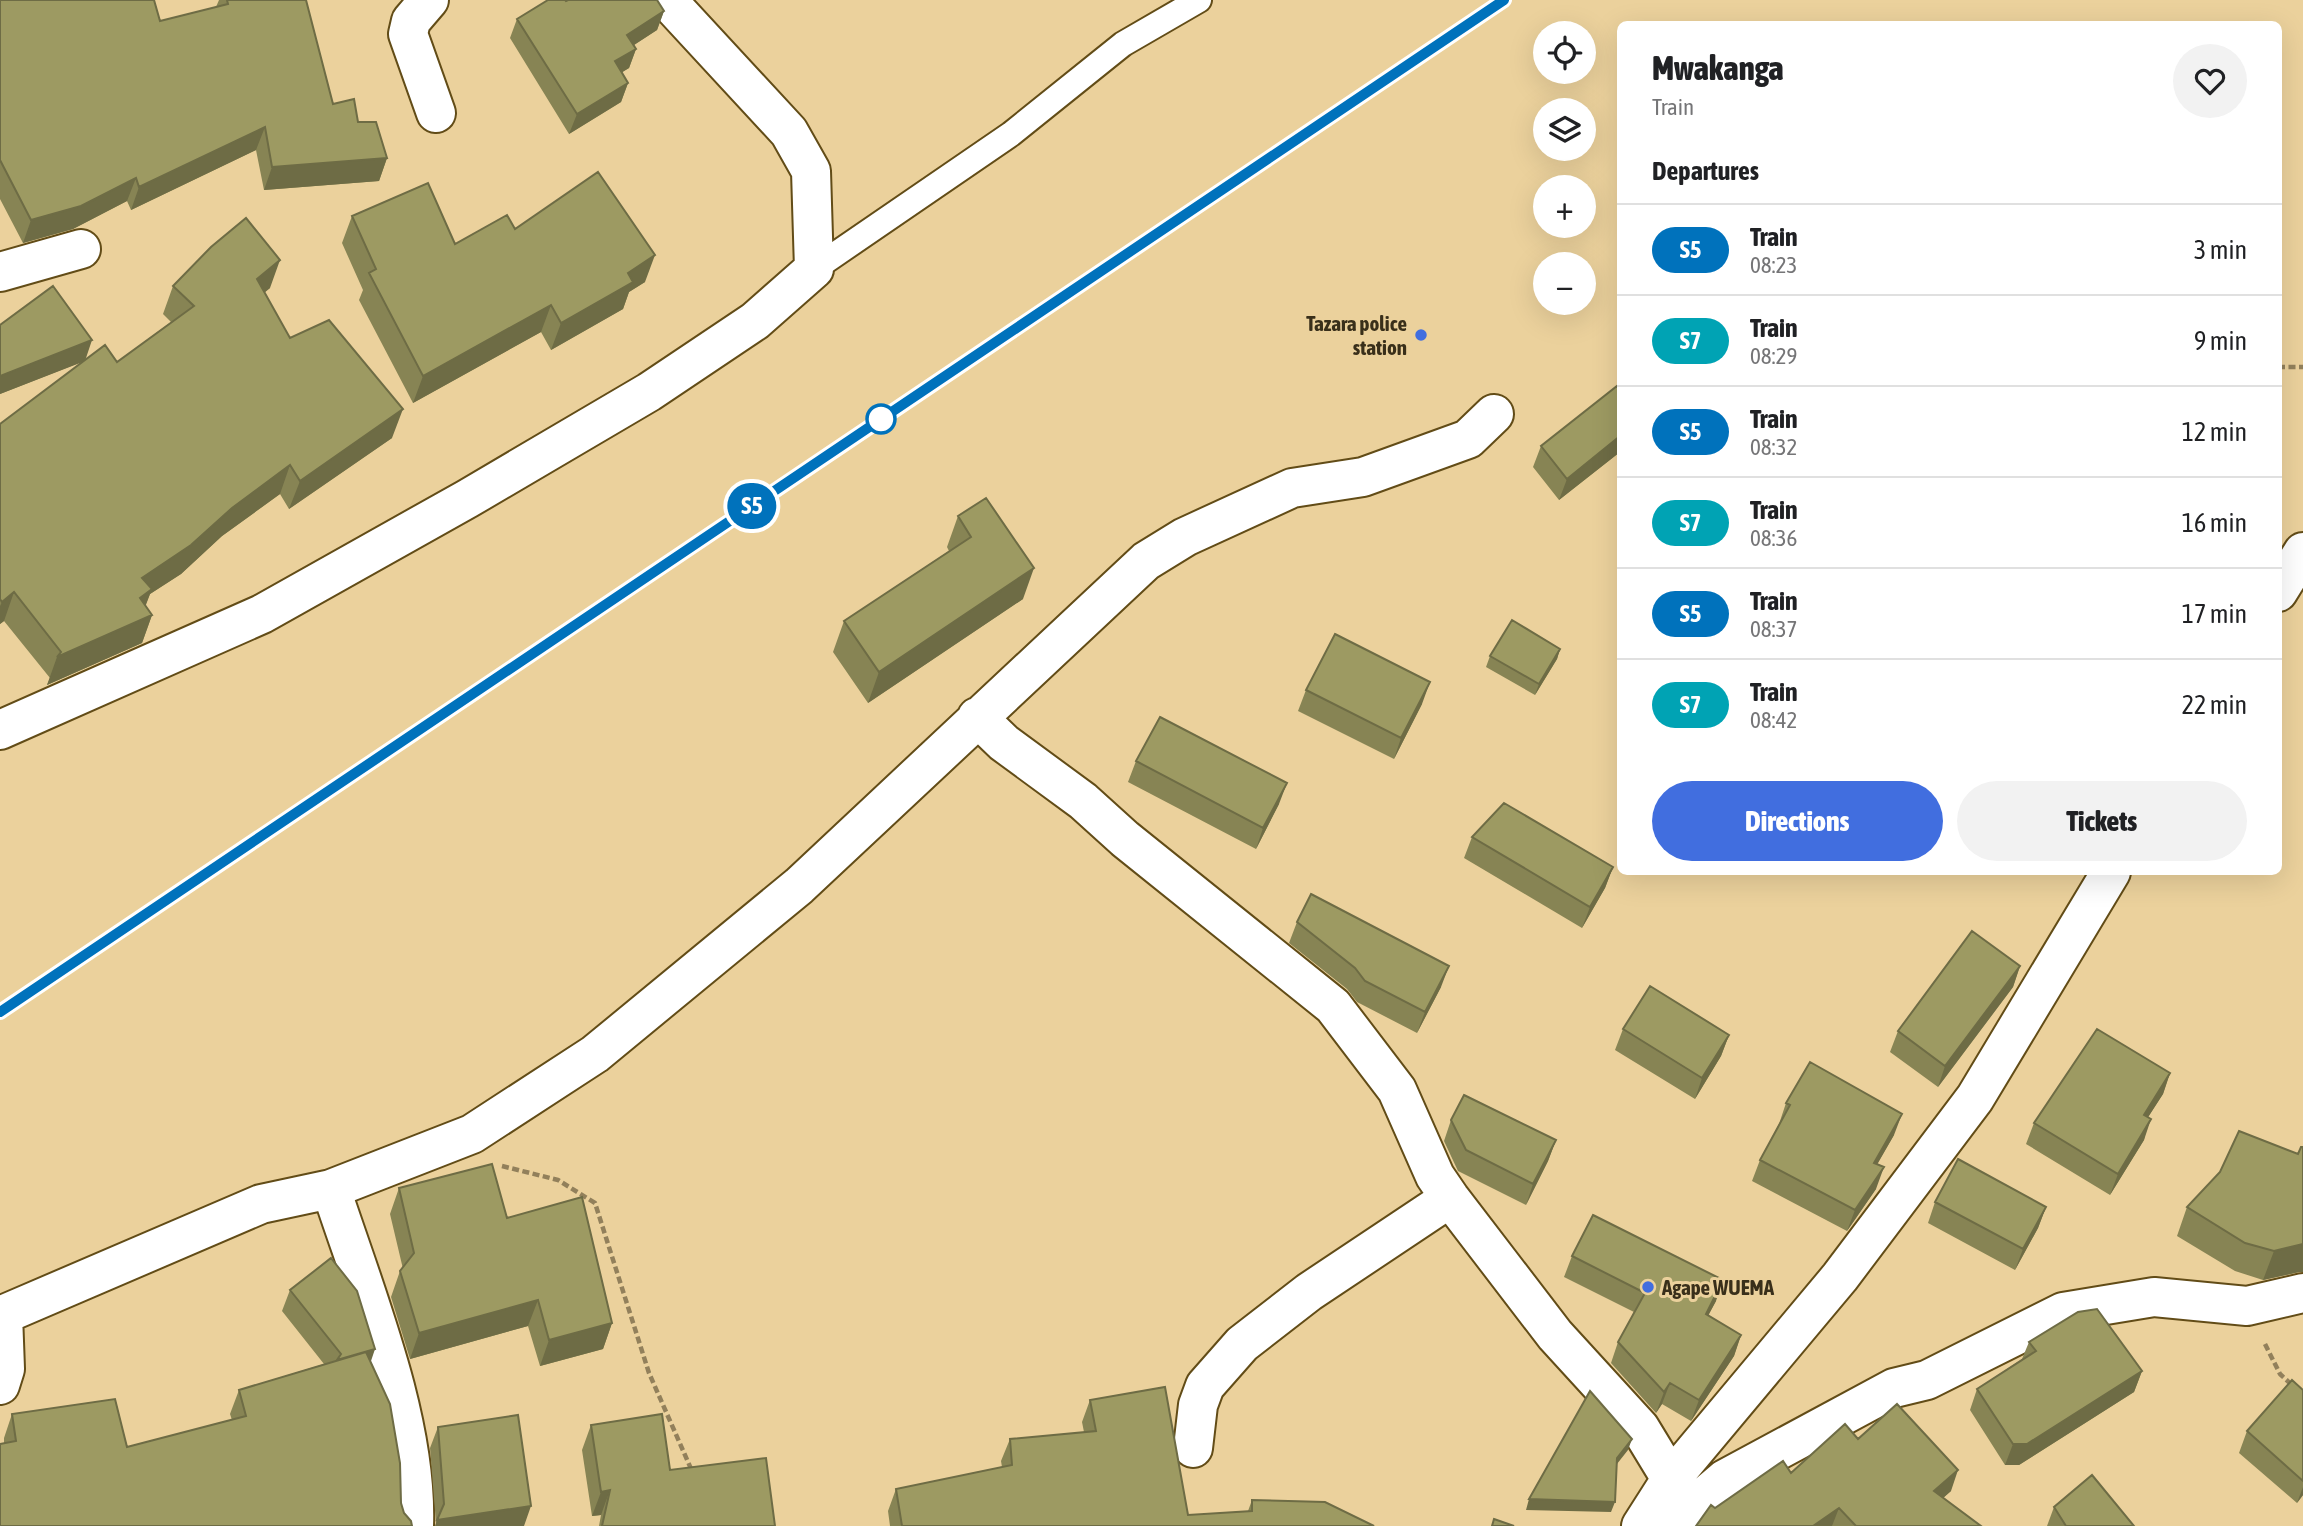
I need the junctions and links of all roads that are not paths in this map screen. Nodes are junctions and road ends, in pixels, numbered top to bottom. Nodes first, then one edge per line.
1 (429, 0) edge
2 (667, 0) edge
3 (1199, 0) edge
4 (436, 113) dead end
5 (81, 249) dead end
6 (814, 269) junction
7 (0, 272) edge
8 (1494, 414) dead end
9 (2303, 552) edge
10 (2282, 586) edge
11 (977, 717) junction
12 (0, 730) edge
13 (2109, 875) edge
14 (331, 1189) junction
15 (1450, 1198) junction
16 (2303, 1293) edge
17 (1, 1315) edge
18 (0, 1385) edge
19 (1193, 1447) dead end
20 (1671, 1479) junction
21 (414, 1526) edge
22 (1641, 1526) edge
23 (1670, 1526) edge

1 - 4 street
2 - 6 street
3 - 6 lane
5 - 7 street
6 - 12 street
8 - 11 street
9 - 10 street
11 - 14 street
11 - 15 street
13 - 20 street
14 - 17 street
14 - 21 street
15 - 19 street
15 - 20 street
16 - 23 street
17 - 18 street
20 - 22 street

